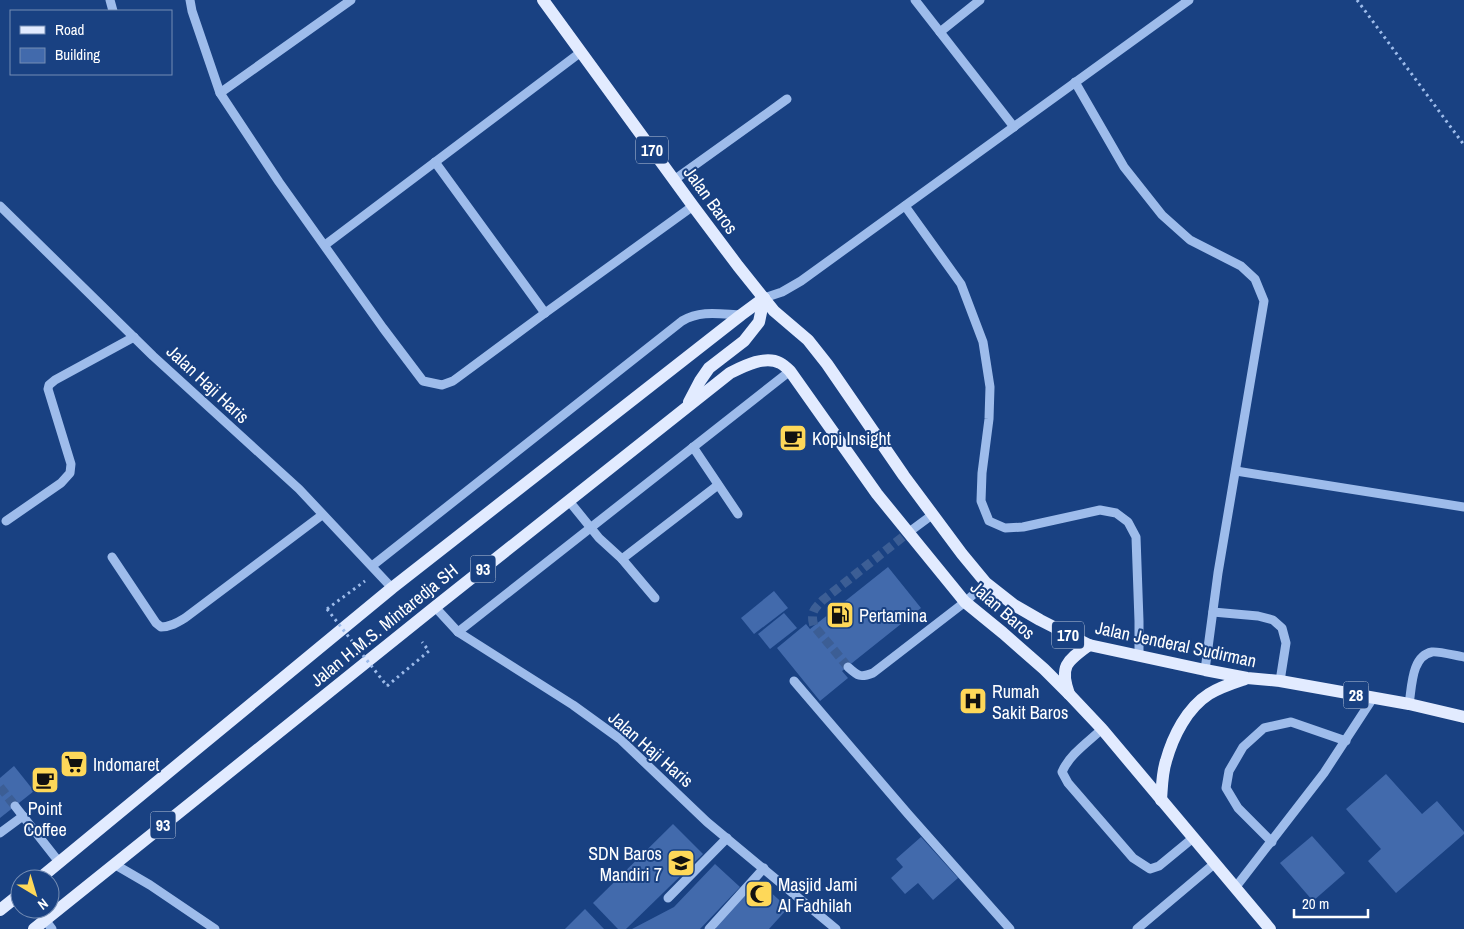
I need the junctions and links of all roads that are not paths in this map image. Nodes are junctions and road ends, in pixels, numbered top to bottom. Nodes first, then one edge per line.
1 (190, 0) edge
2 (351, 0) edge
3 (543, 0) edge
4 (915, 0) edge
5 (980, 0) edge
6 (1189, 0) edge
7 (940, 32) junction
8 (581, 52) junction
9 (1075, 82) junction
10 (220, 93) junction
11 (787, 99) dead end
12 (1014, 126) junction
13 (435, 162) junction
14 (674, 180) junction
15 (693, 206) junction
16 (905, 206) junction
17 (1, 210) edge
18 (325, 245) junction
19 (764, 298) junction
20 (545, 313) junction
21 (741, 315) junction
22 (134, 337) junction
23 (790, 371) junction
24 (686, 408) junction
25 (693, 447) junction
26 (1236, 471) junction
27 (718, 485) junction
28 (569, 500) junction
29 (1464, 507) edge
30 (738, 514) dead end
31 (322, 515) junction
32 (932, 515) junction
33 (6, 521) dead end
34 (590, 527) junction
35 (909, 532) junction
36 (112, 557) dead end
37 (622, 559) junction
38 (372, 566) junction
39 (986, 583) junction
40 (392, 588) junction
41 (655, 598) dead end
42 (964, 602) junction
43 (435, 607) junction
44 (1213, 612) junction
45 (458, 632) junction
46 (1089, 645) junction
47 (1139, 656) junction
48 (1464, 657) edge
49 (848, 667) tunnel mouth
50 (1205, 670) junction
51 (1247, 678) junction
52 (794, 681) dead end
53 (1280, 681) junction
54 (1069, 694) junction
55 (1373, 698) junction
56 (1408, 704) junction
57 (1464, 716) edge
58 (1102, 730) junction
59 (1346, 741) junction
60 (1161, 800) junction
61 (15, 806) tunnel mouth
62 (23, 816) junction
63 (0, 833) edge
64 (727, 838) junction
65 (1193, 838) junction
66 (1272, 842) junction
67 (59, 862) junction
68 (114, 864) junction
69 (1214, 864) junction
70 (764, 868) junction
71 (51, 869) edge
72 (1235, 888) junction
73 (668, 898) dead end
74 (49, 924) edge
75 (833, 928) edge
76 (34, 929) edge
77 (215, 929) edge
78 (709, 929) edge
79 (1010, 929) edge
80 (1137, 929) edge
81 (1270, 929) edge

1 - 10 street
2 - 10 street
3 - 8 main road, Jalan Baros / 170
4 - 7 street
5 - 7 street
6 - 9 street
7 - 12 street
8 - 13 street
8 - 14 main road, Jalan Baros / 170
9 - 12 street
9 - 26 street
10 - 18 street
11 - 14 street
12 - 16 street
13 - 18 street
13 - 20 street
14 - 15 main road, Jalan Baros / 170
15 - 19 main road, Jalan Baros / 170
15 - 20 street
16 - 19 street
16 - 47 street
17 - 22 street, Jalan Haji Haris
18 - 20 street
19 - 21 main road, Jalan H.M.S. Mintaredja SH / 93
19 - 24 main road
19 - 32 main road, Jalan Jenderal Sudirman / 170
21 - 38 street
21 - 40 main road, Jalan H.M.S. Mintaredja SH / 93
22 - 31 street, Jalan Haji Haris
22 - 33 street
23 - 24 main road, Jalan H.M.S. Mintaredja SH / 93
23 - 25 street
23 - 35 main road, Jalan Baros / 170
24 - 28 main road, Jalan H.M.S. Mintaredja SH / 93
25 - 27 street
25 - 34 street
26 - 29 street
26 - 44 street
27 - 30 street
27 - 37 street
28 - 34 street
28 - 43 main road, Jalan H.M.S. Mintaredja SH / 93
31 - 36 street
31 - 38 street, Jalan Haji Haris
32 - 35 street
32 - 39 main road, Jalan Jenderal Sudirman / 170
34 - 37 street
34 - 45 street
35 - 42 main road, Jalan Baros / 170
37 - 41 street
38 - 40 street, Jalan Haji Haris
39 - 42 street
39 - 46 main road, Jalan Jenderal Sudirman / 170
40 - 67 main road, Jalan H.M.S. Mintaredja SH / 93
42 - 49 street
42 - 54 main road, Jalan Baros / 170
43 - 45 street, Jalan Haji Haris
43 - 68 main road, Jalan H.M.S. Mintaredja SH / 93
44 - 50 street
44 - 53 street
45 - 64 street, Jalan Haji Haris
46 - 47 main road, Jalan Jenderal Sudirman / 170
46 - 54 main road
47 - 50 main road, Jalan Jenderal Sudirman / 170
48 - 56 street
50 - 51 main road, Jalan Jenderal Sudirman / 170
51 - 53 main road, Jalan Jenderal Sudirman / 28
51 - 60 main road
52 - 79 street
53 - 55 main road, Jalan Jenderal Sudirman / 28
54 - 58 main road, Jalan Baros / 170
55 - 56 main road, Jalan Jenderal Sudirman / 28
55 - 59 street
56 - 57 main road, Jalan Jenderal Sudirman / 28
58 - 60 main road, Jalan Baros / 170
58 - 65 street
59 - 66 street
59 - 66 street
60 - 65 main road, Jalan Baros / 170
61 - 62 street
62 - 63 street
62 - 67 street
64 - 70 street, Jalan Haji Haris
64 - 73 street
65 - 69 main road, Jalan Baros / 170
66 - 72 street
67 - 71 main road, Jalan H.M.S. Mintaredja SH / 93
68 - 74 main road, Jalan H.M.S. Mintaredja SH / 93
68 - 77 street
69 - 72 main road, Jalan Baros / 170
69 - 80 street
70 - 75 street, Jalan Haji Haris
70 - 78 street
72 - 81 main road, Jalan Baros / 170
74 - 76 main road, Jalan H.M.S. Mintaredja SH / 93

